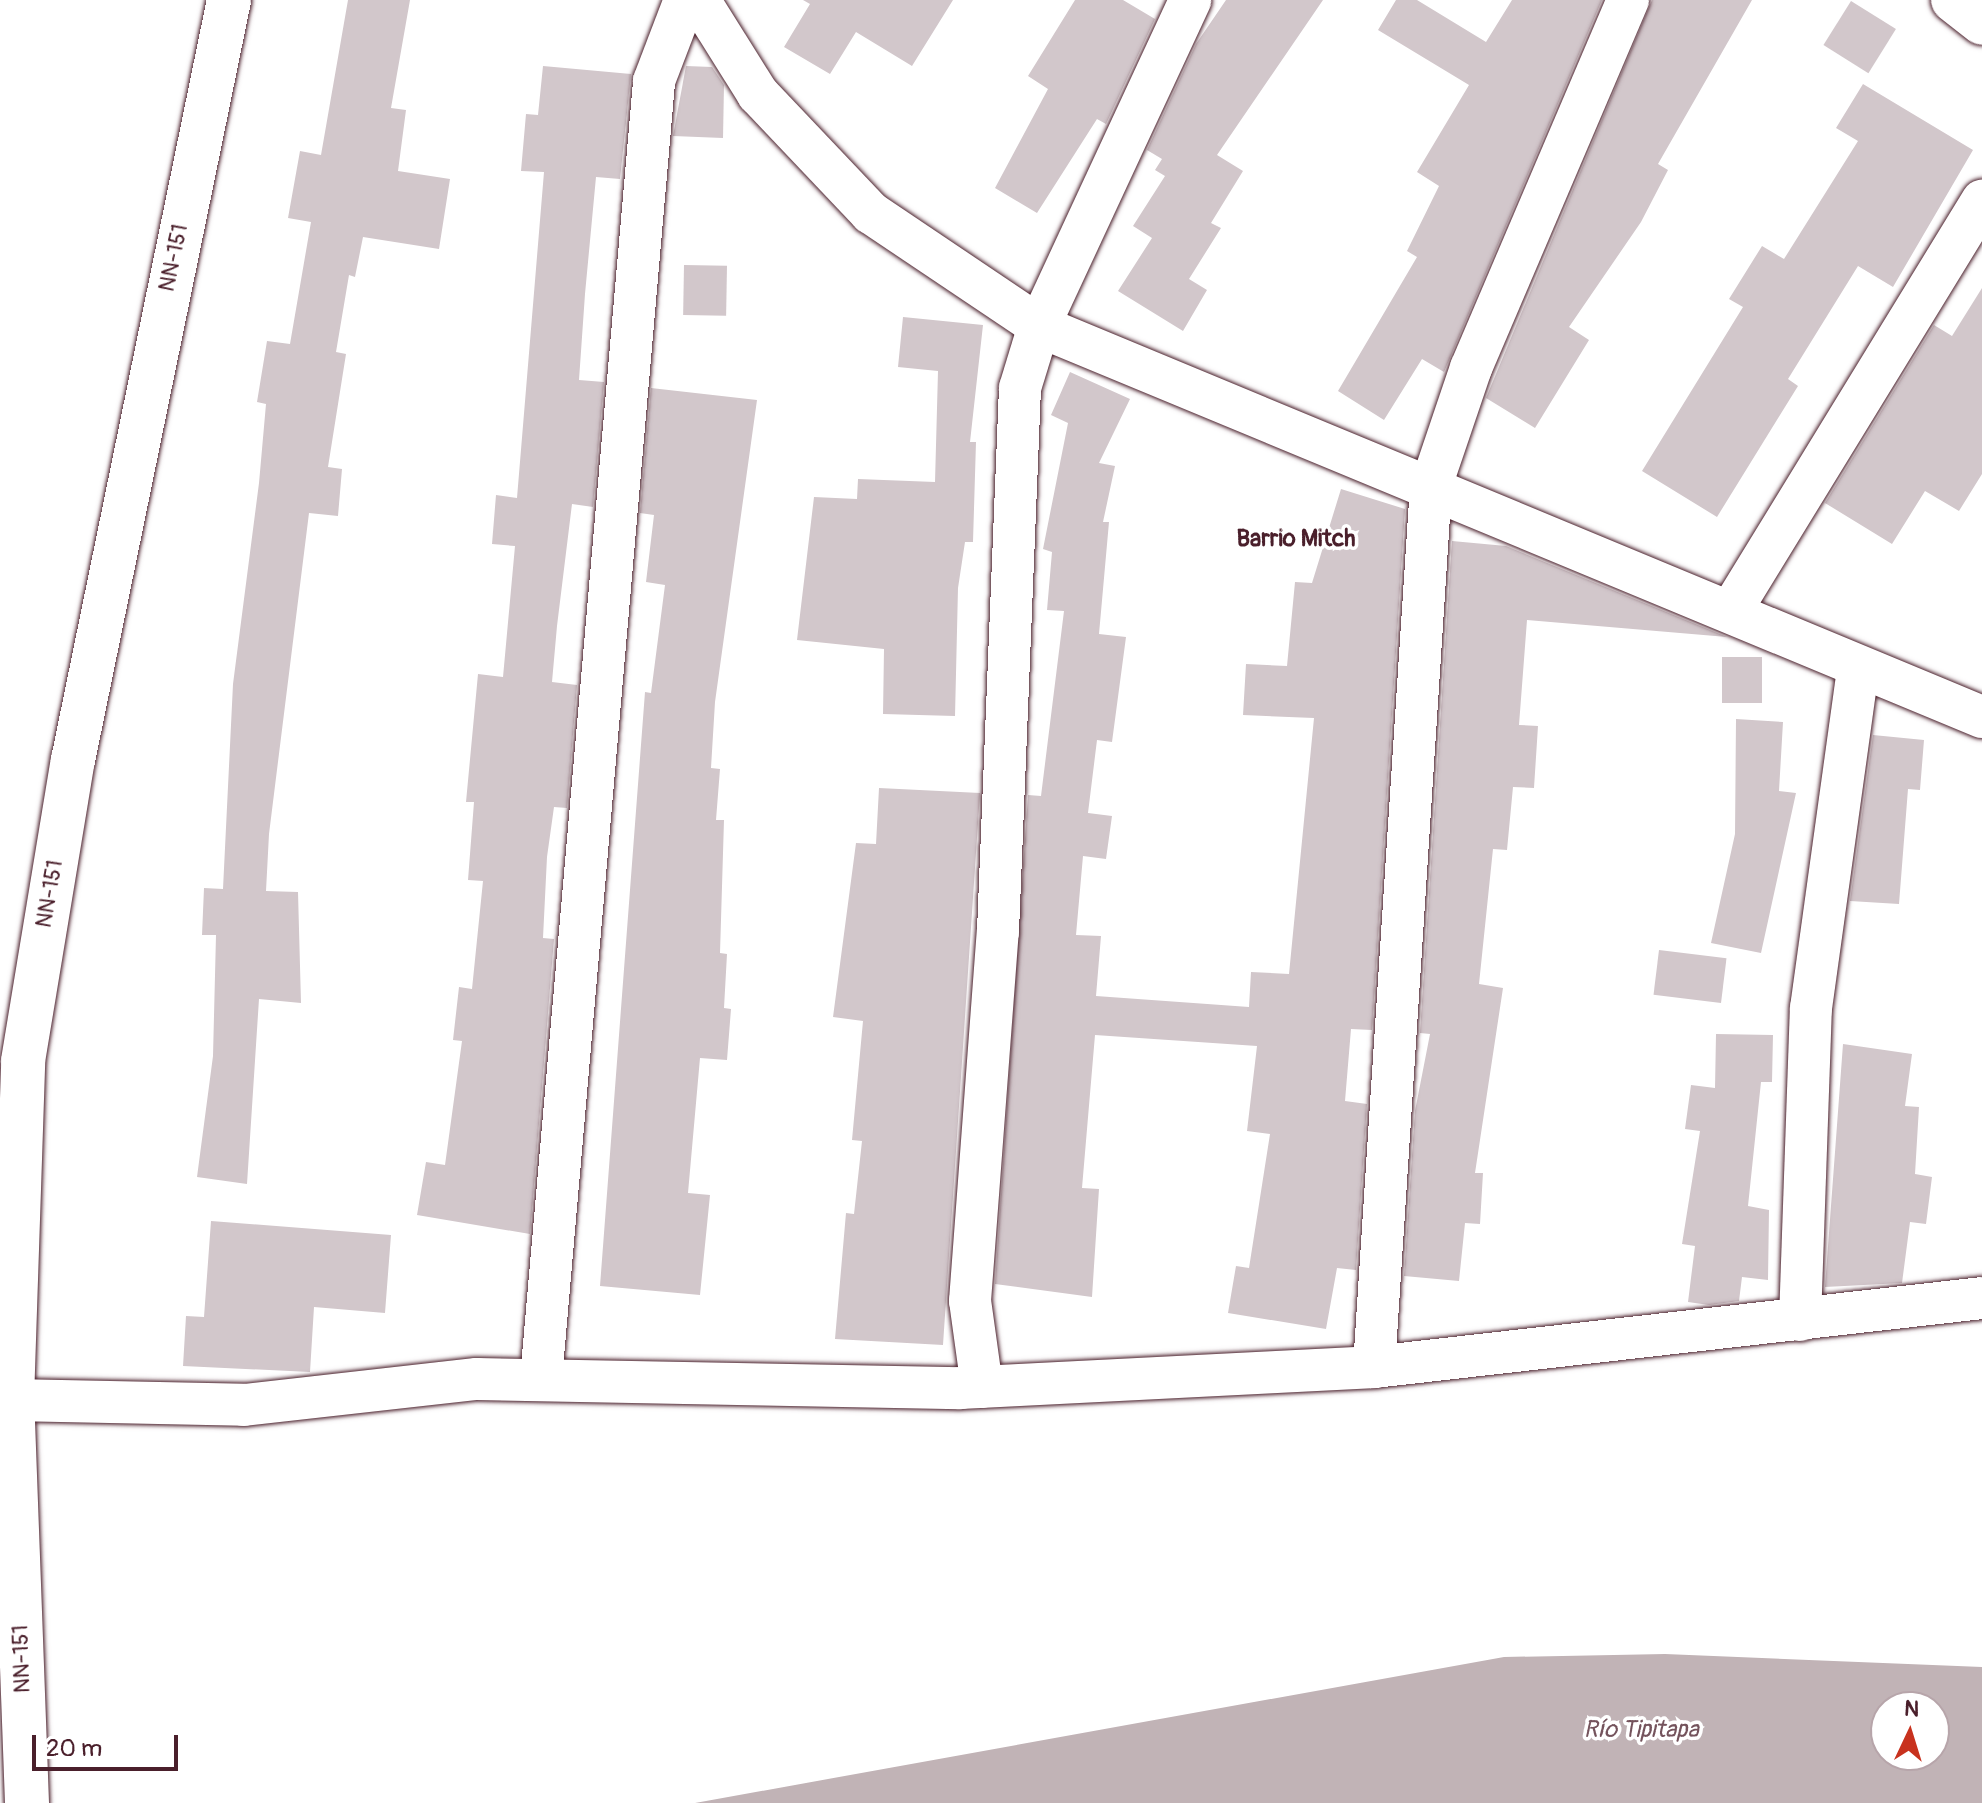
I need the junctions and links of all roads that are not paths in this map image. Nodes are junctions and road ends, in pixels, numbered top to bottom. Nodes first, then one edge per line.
1 (229, 0) edge
2 (685, 0) edge
3 (699, 0) edge
4 (1190, 0) edge
5 (1628, 0) edge
6 (1953, 0) edge
7 (1982, 23) edge
8 (1982, 201) edge
9 (1039, 326) junction
10 (1431, 486) junction
11 (1732, 609) junction
12 (1858, 670) junction
13 (1982, 717) edge
14 (1982, 1298) edge
15 (1800, 1320) junction
16 (1374, 1367) junction
17 (541, 1379) junction
18 (982, 1387) junction
19 (12, 1400) junction
20 (27, 1803) edge

1 - 19 street, NN-151 / NN-151
2 - 17 street
3 - 9 street
4 - 9 street
5 - 10 street
6 - 7 street
8 - 11 street
9 - 10 street
9 - 18 street
10 - 11 street
10 - 16 street
11 - 12 street
12 - 13 street
12 - 15 street
14 - 15 street
15 - 16 street
16 - 18 street
17 - 18 street
17 - 19 street
19 - 20 street, NN-151 / NN-151

